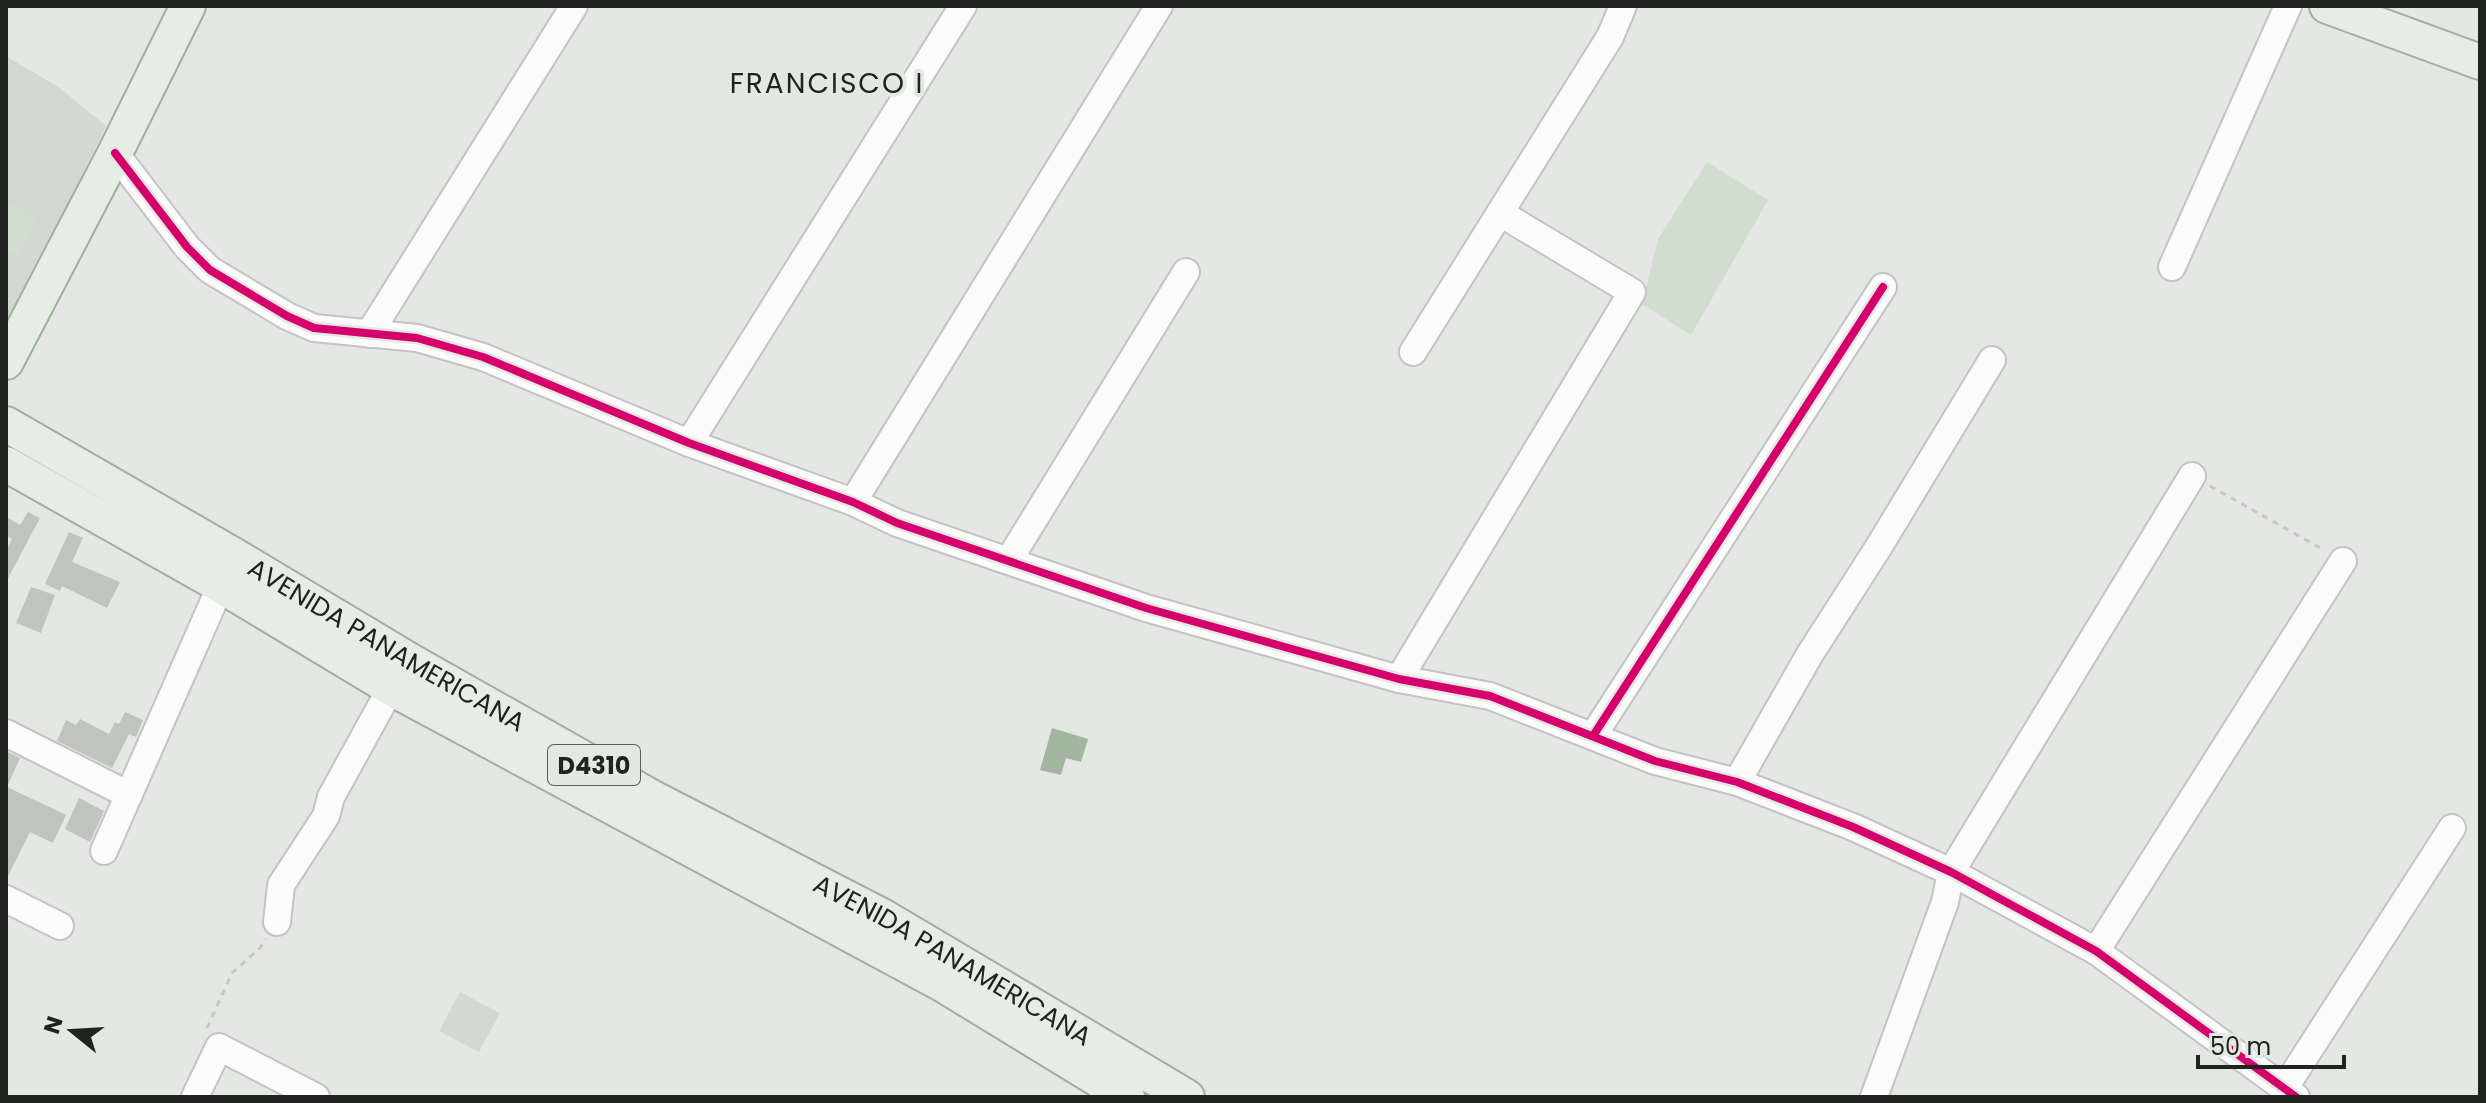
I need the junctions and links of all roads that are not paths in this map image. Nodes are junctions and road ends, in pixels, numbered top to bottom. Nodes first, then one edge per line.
1 (188, 6) edge
2 (574, 6) edge
3 (963, 6) edge
4 (1159, 6) edge
5 (1623, 6) edge
6 (2288, 6) edge
7 (2327, 6) edge
8 (2377, 14) edge
9 (2480, 62) edge
10 (115, 153) junction
11 (1500, 213) junction
12 (2172, 267) dead end
13 (1186, 272) dead end
14 (1883, 287) dead end
15 (369, 334) junction
16 (1413, 352) dead end
17 (1992, 360) dead end
18 (6, 362) edge
19 (6, 424) edge
20 (689, 443) junction
21 (6, 464) edge
22 (2192, 476) road end
23 (853, 502) junction
24 (1009, 560) junction
25 (2343, 561) road end
26 (228, 571) junction
27 (1399, 679) junction
28 (391, 688) junction
29 (459, 706) junction
30 (6, 733) edge
31 (1593, 736) junction
32 (1737, 782) junction
33 (129, 795) junction
34 (2452, 828) dead end
35 (104, 851) dead end
36 (761, 870) junction
37 (1951, 872) junction
38 (6, 899) edge
39 (277, 922) road end
40 (60, 926) dead end
41 (2096, 951) junction
42 (2290, 1093) edge
43 (1178, 1095) edge
44 (195, 1097) edge
45 (316, 1097) edge
46 (1127, 1097) edge
47 (1874, 1097) edge

1 - 10 main road
2 - 15 street
3 - 20 street
4 - 23 street
5 - 11 street
6 - 12 street
7 - 8 main road
8 - 9 main road
10 - 15 street
10 - 18 main road
11 - 16 street
11 - 27 street
13 - 24 street
14 - 31 street
15 - 20 street
17 - 32 street
19 - 26 main road, AVENIDA PANAMERICANA / D4310
20 - 23 street
21 - 26 main road, AVENIDA PANAMERICANA / D4310
22 - 37 street
23 - 24 street
24 - 27 street
25 - 41 street
26 - 28 main road, AVENIDA PANAMERICANA / D4310
26 - 29 main road, AVENIDA PANAMERICANA / D4310
26 - 33 street
27 - 31 street
28 - 29 main road, AVENIDA PANAMERICANA / D4310
28 - 39 street
29 - 36 main road, AVENIDA PANAMERICANA / D4310
30 - 33 street
31 - 32 street
32 - 37 street
33 - 35 street
34 - 42 street
36 - 43 main road, AVENIDA PANAMERICANA / D4310
36 - 46 main road, AVENIDA PANAMERICANA / D4310
37 - 41 street
37 - 47 street
38 - 40 street
41 - 42 street
44 - 45 street

